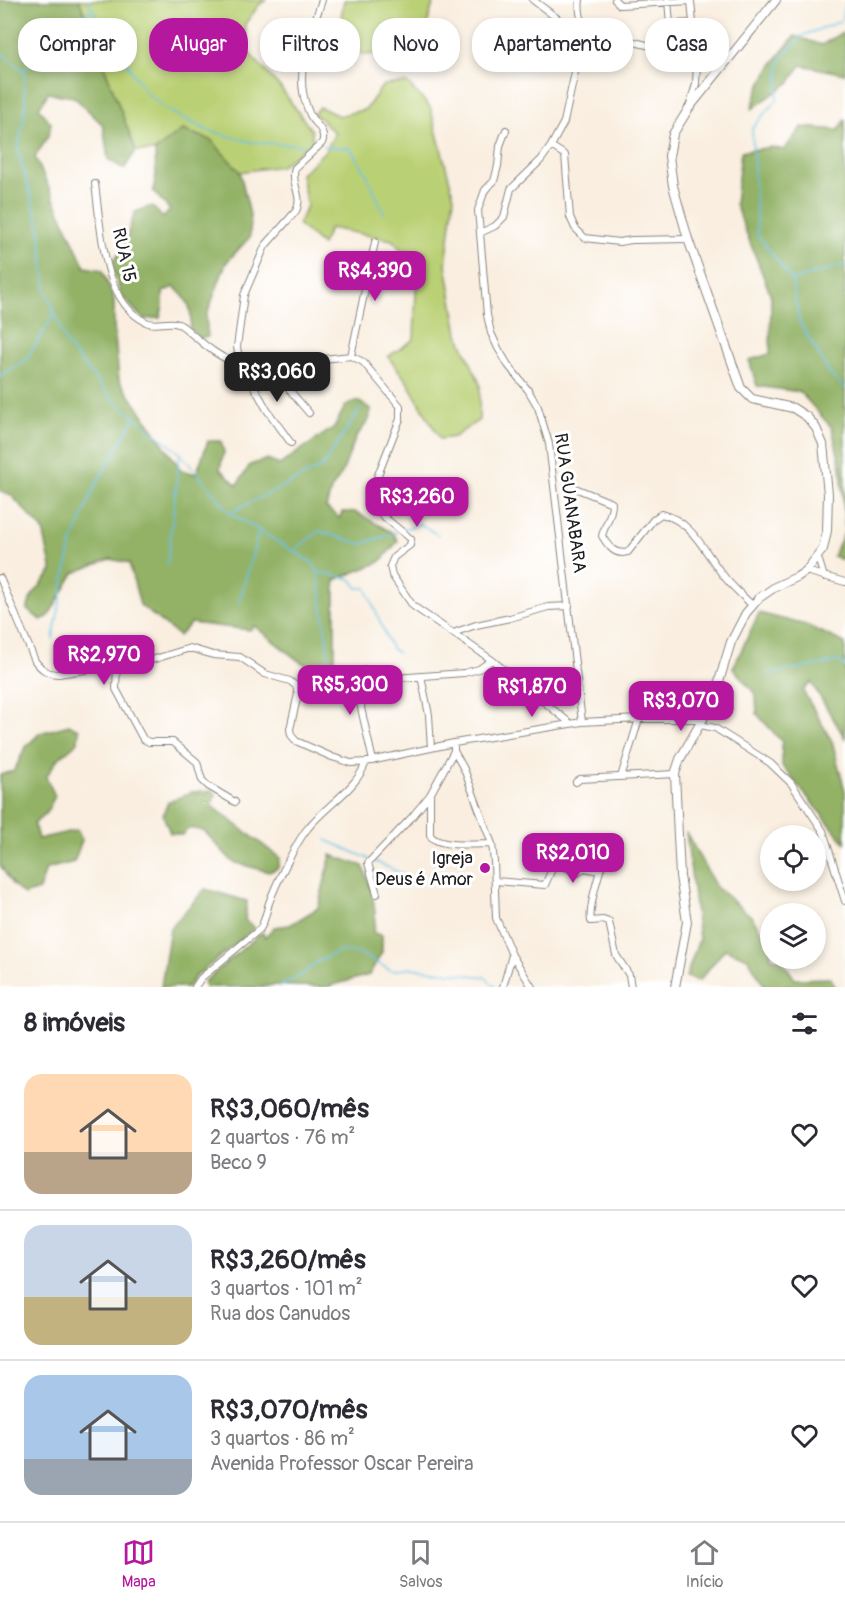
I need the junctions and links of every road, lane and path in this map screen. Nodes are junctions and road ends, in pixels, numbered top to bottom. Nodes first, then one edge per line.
1 (322, 0) edge
2 (532, 0) edge
3 (580, 0) edge
4 (615, 0) edge
5 (776, 0) edge
6 (668, 1) edge
7 (556, 18) edge
8 (581, 18) edge
9 (669, 18) edge
10 (693, 18) edge
11 (574, 72) edge
12 (697, 72) edge
13 (689, 108) junction
14 (506, 130) dead end
15 (551, 146) junction
16 (95, 184) dead end
17 (480, 233) junction
18 (688, 238) junction
19 (375, 242) dead end
20 (351, 356) junction
21 (240, 364) junction
22 (246, 372) junction
23 (274, 372) junction
24 (309, 412) dead end
25 (291, 443) dead end
26 (575, 488) dead end
27 (816, 559) junction
28 (806, 571) junction
29 (825, 577) junction
30 (0, 578) edge
31 (845, 582) edge
32 (752, 605) junction
33 (569, 606) junction
34 (453, 633) junction
35 (492, 660) junction
36 (117, 664) junction
37 (421, 676) junction
38 (639, 718) junction
39 (582, 722) junction
40 (702, 722) junction
41 (570, 723) junction
42 (454, 747) junction
43 (431, 748) junction
44 (370, 762) junction
45 (675, 774) junction
46 (621, 777) junction
47 (576, 782) dead end
48 (430, 795) junction
49 (235, 802) dead end
50 (492, 844) junction
51 (607, 851) dead end
52 (600, 871) junction
53 (495, 881) junction
54 (377, 894) dead end
55 (845, 902) edge
56 (512, 955) junction
57 (195, 987) edge
58 (503, 987) edge
59 (532, 987) edge
60 (631, 987) edge
61 (675, 987) edge

1 - 21 street
2 - 7 street
3 - 8 street
4 - 6 street
5 - 13 main road
6 - 9 street
6 - 10 street
11 - 15 street
12 - 13 street
13 - 18 main road
14 - 17 street, RUA GUANABARA
15 - 17 street
15 - 18 street
16 - 21 street, RUA 15
17 - 33 street, RUA GUANABARA
18 - 27 main road
19 - 20 street
20 - 23 street
20 - 34 street
21 - 22 street
22 - 23 street
22 - 25 street
23 - 24 street
26 - 32 street
27 - 28 main road
27 - 29 street
28 - 29 street
28 - 32 main road
29 - 31 street
30 - 36 street
32 - 40 main road
33 - 34 street
33 - 39 street, RUA GUANABARA
34 - 35 street
35 - 37 street
35 - 41 street
36 - 44 street
36 - 49 street
37 - 43 street
37 - 44 street
38 - 39 street
38 - 40 street
38 - 46 street
39 - 41 street
40 - 45 main road
40 - 55 street
41 - 42 street
42 - 43 street
42 - 48 street
42 - 50 street
43 - 44 street
44 - 57 street
45 - 46 street
45 - 61 main road
46 - 47 street
48 - 50 street
48 - 54 street
50 - 53 street
51 - 52 street
52 - 53 street
52 - 60 street
53 - 56 street
56 - 58 street
56 - 59 street

